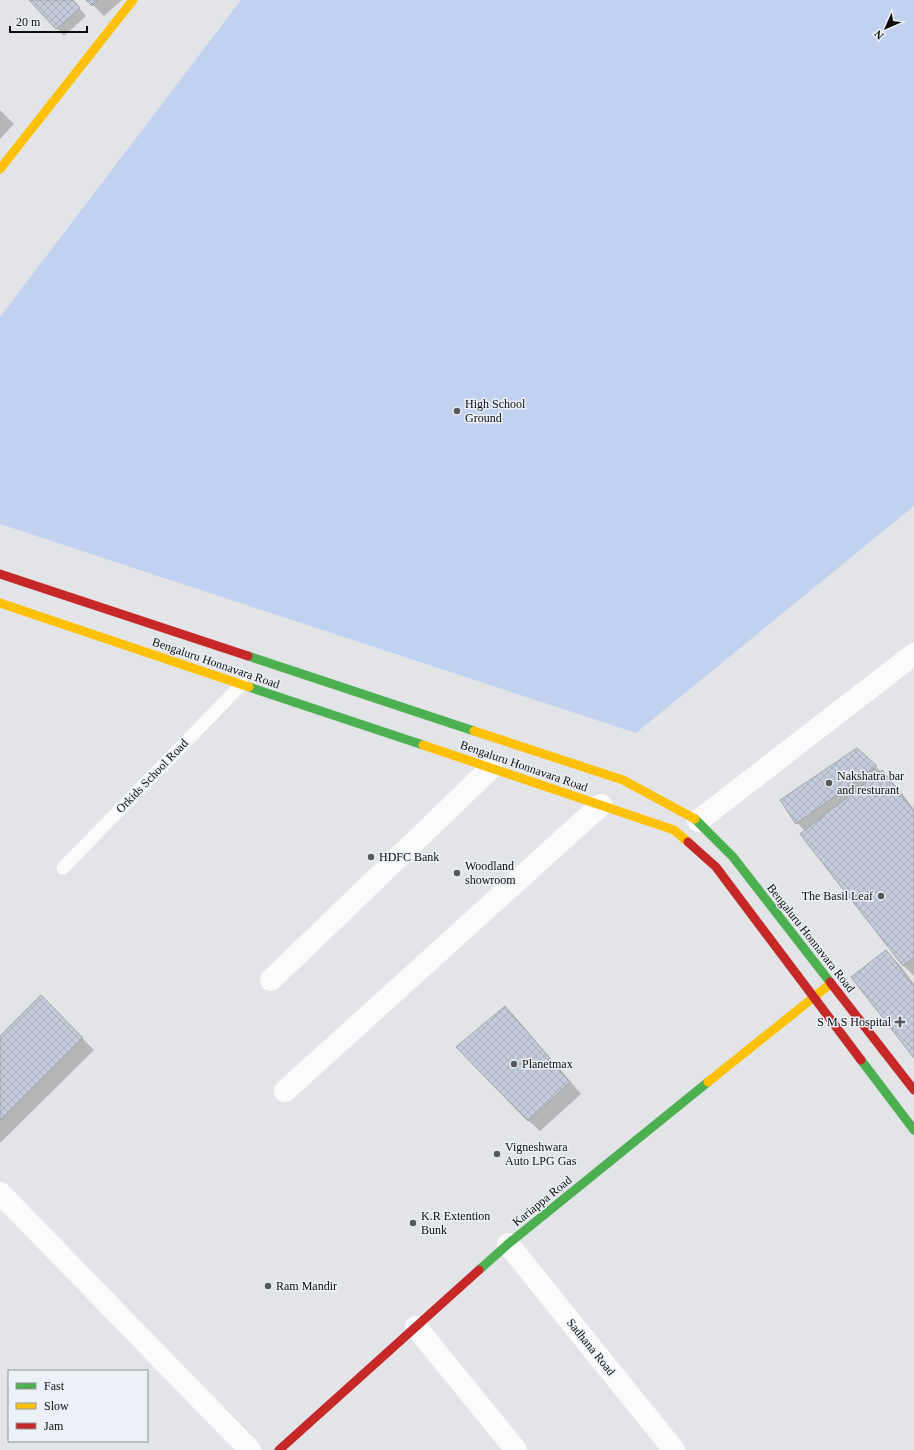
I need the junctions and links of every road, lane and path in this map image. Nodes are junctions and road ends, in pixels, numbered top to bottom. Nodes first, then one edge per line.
1 (132, 0) edge
2 (0, 169) edge
3 (0, 574) edge
4 (0, 603) edge
5 (914, 654) edge
6 (242, 684) junction
7 (490, 768) junction
8 (601, 805) junction
9 (698, 822) junction
10 (63, 868) dead end
11 (272, 980) dead end
12 (831, 984) junction
13 (814, 997) junction
14 (914, 1090) edge
15 (285, 1091) dead end
16 (914, 1130) edge
17 (0, 1193) edge
18 (508, 1244) junction
19 (416, 1327) junction
20 (250, 1450) edge
21 (279, 1450) edge
22 (516, 1450) edge
23 (674, 1450) edge

1 - 2 main road
3 - 9 main road, Bengaluru Honnavara Road
4 - 6 main road, Bengaluru Honnavara Road
5 - 9 street
6 - 7 main road, Bengaluru Honnavara Road
6 - 10 lane, Orkids School Road
7 - 8 main road, Bengaluru Honnavara Road
7 - 11 street
8 - 13 main road, Bengaluru Honnavara Road
8 - 15 street
9 - 12 main road, Bengaluru Honnavara Road
12 - 13 main road, Kariappa Road
12 - 14 main road, Bengaluru Honnavara Road
13 - 16 main road, Bengaluru Honnavara Road
13 - 18 main road, Kariappa Road
17 - 20 street
18 - 19 main road, Kariappa Road
18 - 23 street, Sadhana Road
19 - 21 main road, Kariappa Road
19 - 22 street

